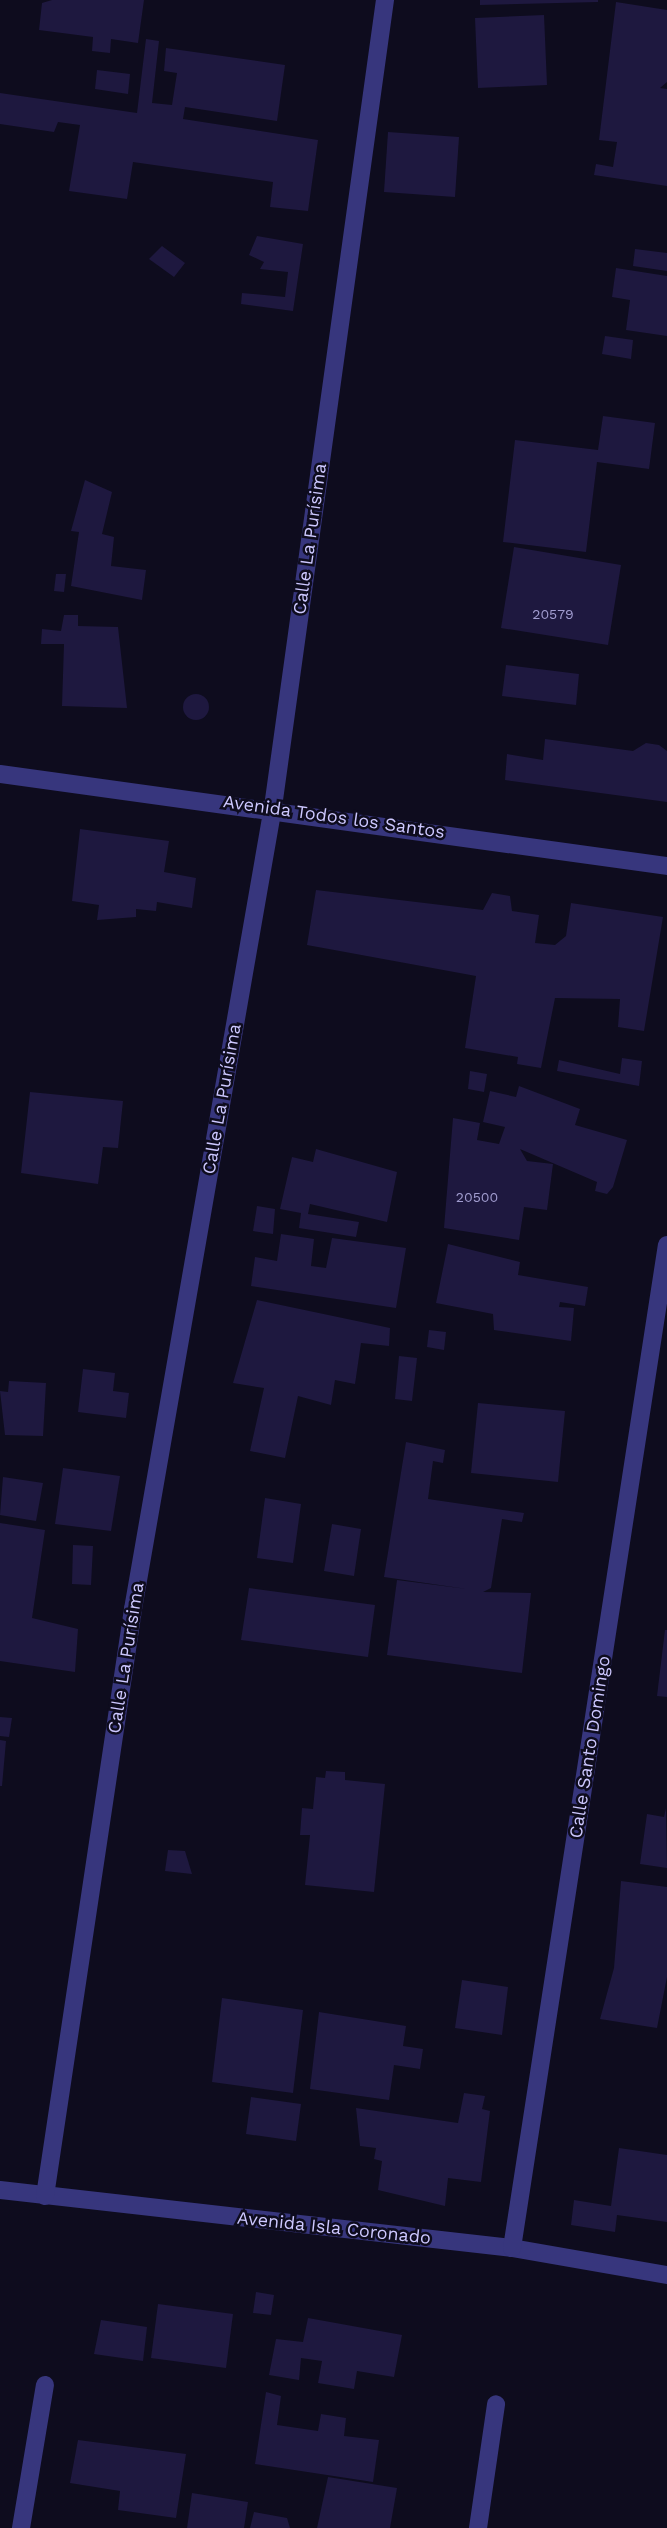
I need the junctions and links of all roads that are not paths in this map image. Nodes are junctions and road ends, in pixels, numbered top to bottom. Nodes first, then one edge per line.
1 (384, 0) edge
2 (0, 774) edge
3 (273, 807) junction
4 (667, 866) edge
5 (667, 1245) edge
6 (0, 2190) edge
7 (46, 2196) junction
8 (512, 2248) junction
9 (667, 2275) edge
10 (45, 2385) dead end
11 (496, 2404) dead end
12 (21, 2528) edge
13 (478, 2528) edge

1 - 3 street, Calle La Purísima
2 - 3 street, Avenida Todos los Santos
3 - 4 street, Avenida Todos los Santos
3 - 7 street, Calle La Purísima
5 - 8 street, Calle Santo Domingo
6 - 7 street, Avenida Isla Coronado
7 - 8 street, Avenida Isla Coronado
8 - 9 street, Avenida Isla Coronado
10 - 12 street
11 - 13 street

